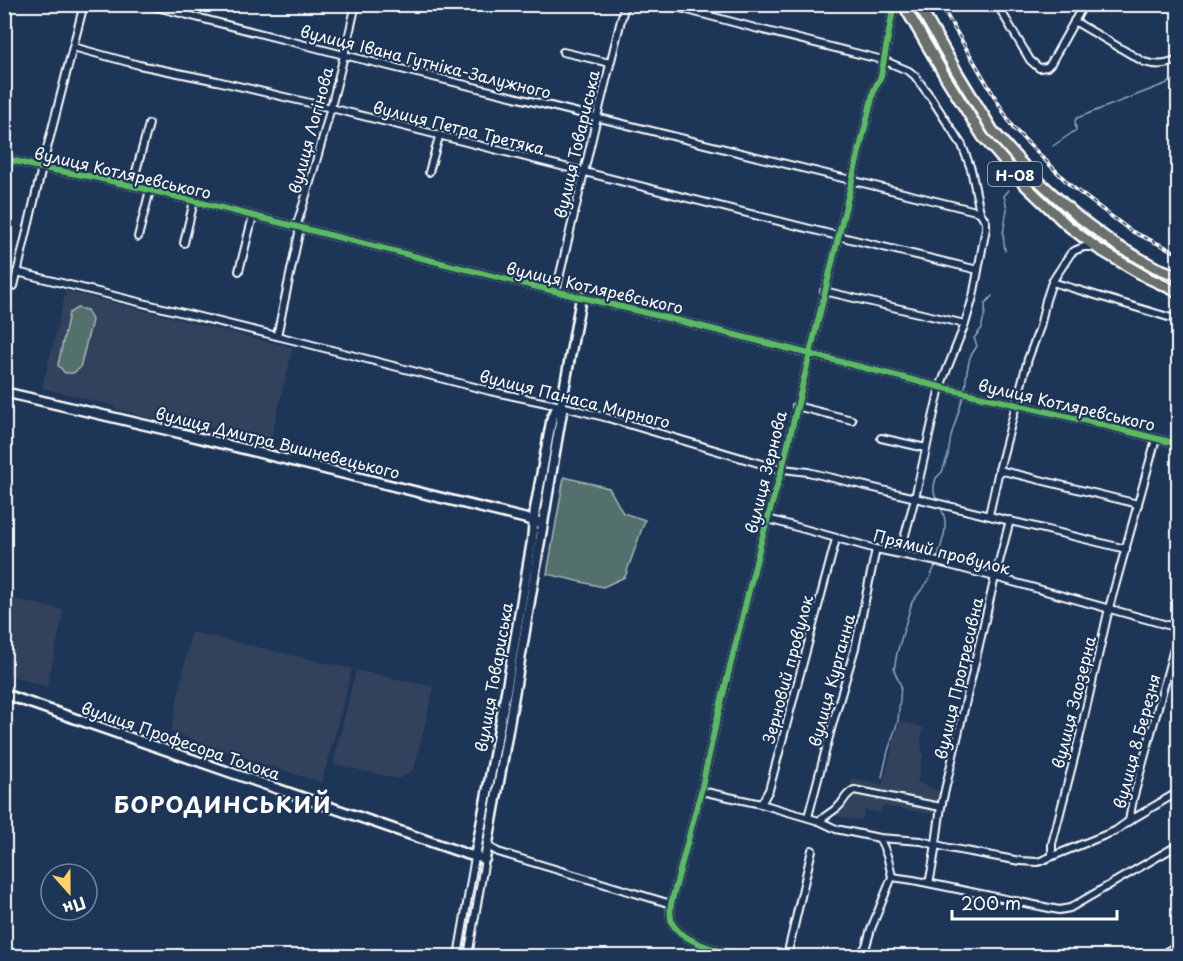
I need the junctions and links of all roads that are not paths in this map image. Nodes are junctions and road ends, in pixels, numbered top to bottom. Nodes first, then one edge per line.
1 (84, 4) edge
2 (146, 4) edge
3 (356, 4) edge
4 (625, 4) edge
5 (665, 4) edge
6 (894, 4) edge
7 (903, 4) edge
8 (918, 4) edge
9 (997, 4) edge
10 (1084, 4) edge
11 (1074, 21) junction
12 (73, 47) junction
13 (563, 52) dead end
14 (344, 55) junction
15 (883, 60) junction
16 (1179, 60) edge
17 (610, 63) junction
18 (331, 108) junction
19 (597, 117) junction
20 (149, 124) dead end
21 (439, 137) junction
22 (4, 158) edge
23 (42, 168) junction
24 (429, 172) dead end
25 (585, 172) junction
26 (852, 180) junction
27 (132, 186) junction
28 (150, 190) junction
29 (194, 201) junction
30 (980, 212) junction
31 (253, 216) junction
32 (298, 228) junction
33 (838, 236) junction
34 (138, 237) dead end
35 (184, 243) dead end
36 (1097, 248) junction
37 (978, 270) junction
38 (239, 271) dead end
39 (17, 272) junction
40 (1179, 276) edge
41 (1052, 282) junction
42 (14, 286) dead end
43 (556, 291) junction
44 (825, 291) junction
45 (1179, 292) edge
46 (581, 298) junction
47 (1179, 320) edge
48 (965, 324) junction
49 (277, 336) junction
50 (809, 354) junction
51 (940, 387) junction
52 (4, 392) edge
53 (1016, 405) junction
54 (561, 406) junction
55 (796, 406) junction
56 (557, 417) junction
57 (852, 420) dead end
58 (881, 438) dead end
59 (1156, 439) junction
60 (1179, 444) edge
61 (926, 448) junction
62 (782, 469) junction
63 (999, 470) junction
64 (915, 498) junction
65 (1138, 504) junction
66 (989, 515) junction
67 (768, 519) junction
68 (1010, 520) junction
69 (533, 522) junction
70 (543, 523) junction
71 (836, 539) junction
72 (536, 542) junction
73 (876, 549) junction
74 (1126, 549) junction
75 (900, 554) junction
76 (995, 577) junction
77 (1109, 609) junction
78 (1179, 628) edge
79 (1179, 634) edge
80 (4, 694) edge
81 (702, 790) junction
82 (1179, 792) edge
83 (761, 804) junction
84 (941, 807) junction
85 (808, 817) junction
86 (819, 821) junction
87 (1129, 821) junction
88 (879, 838) junction
89 (936, 844) junction
90 (1179, 845) edge
91 (488, 846) junction
92 (812, 850) dead end
93 (1052, 856) junction
94 (476, 857) junction
95 (485, 859) junction
96 (892, 877) junction
97 (929, 884) junction
98 (671, 904) junction
99 (1179, 945) edge
100 (458, 957) edge
101 (468, 957) edge
102 (735, 957) edge
103 (787, 957) edge
104 (859, 957) edge
105 (1159, 957) edge

1 - 12 street
2 - 14 street, вулиця Івана Гутніка-Залужного
3 - 14 street, вулиця Логінова
4 - 17 street, вулиця Товариська
5 - 15 street
6 - 15 street, вулиця Зернова
7 - 36 main road, Н-08
8 - 40 main road, Н-08
9 - 11 street
10 - 11 street
11 - 16 street
12 - 18 street, вулиця Петра Третяка
12 - 23 street
13 - 17 street
14 - 18 street, вулиця Логінова
14 - 19 street, вулиця Івана Гутніка-Залужного
15 - 26 street, вулиця Зернова
15 - 30 street
17 - 19 street, вулиця Товариська
18 - 21 street, вулиця Петра Третяка
18 - 32 street, вулиця Логінова
19 - 25 street, вулиця Товариська
19 - 26 street, вулиця Івана Гутніка-Залужного
20 - 27 street
21 - 24 street
21 - 25 street, вулиця Петра Третяка
22 - 23 street, вулиця Котляревського
23 - 27 street, вулиця Котляревського
23 - 39 street
25 - 33 street, вулиця Петра Третяка
25 - 43 street, вулиця Товариська
26 - 30 street, вулиця Івана Гутніка-Залужного
26 - 33 street, вулиця Зернова
27 - 28 street, вулиця Котляревського
28 - 29 street, вулиця Котляревського
28 - 34 street
29 - 31 street, вулиця Котляревського
29 - 35 street
30 - 37 street
31 - 32 street, вулиця Котляревського
31 - 38 street
32 - 43 street, вулиця Котляревського
32 - 49 street, вулиця Логінова
33 - 37 street, вулиця Петра Третяка
33 - 44 street, вулиця Зернова
36 - 41 street
36 - 45 main road, Н-08
37 - 48 street
39 - 42 street
39 - 49 street, вулиця Панаса Мирного
41 - 47 street
41 - 53 street
43 - 46 street, вулиця Котляревського
44 - 48 street
44 - 50 street, вулиця Зернова
46 - 50 street, вулиця Котляревського
46 - 54 street, вулиця Товариська
48 - 51 street
49 - 54 street, вулиця Панаса Мирного
50 - 51 street, вулиця Котляревського
50 - 55 street, вулиця Зернова
51 - 53 street, вулиця Котляревського
51 - 61 street
52 - 69 street, вулиця Дмитра Вишневецького
53 - 59 street, вулиця Котляревського
53 - 63 street
54 - 56 street, вулиця Товариська
54 - 62 street, вулиця Панаса Мирного
55 - 57 street
55 - 62 street, вулиця Зернова
56 - 69 street, вулиця Товариська
56 - 70 street, вулиця Товариська
58 - 61 street
59 - 60 street, вулиця Котляревського
59 - 65 street, вулиця Заозерна
61 - 64 street
62 - 64 street, вулиця Панаса Мирного
62 - 67 street, вулиця Зернова
63 - 65 street
63 - 66 street
64 - 66 street, вулиця Панаса Мирного
64 - 75 street
65 - 74 street, вулиця Заозерна
66 - 68 street, вулиця Панаса Мирного
67 - 71 street, Прямий провулок
67 - 81 street, вулиця Зернова
68 - 74 street, вулиця Панаса Мирного
68 - 76 street, вулиця Прогресивна
69 - 70 street, вулиця Дмитра Вишневецького
69 - 72 street, вулиця Товариська
70 - 72 street, вулиця Товариська
71 - 73 street, Прямий провулок
71 - 83 street, Зерновий провулок
72 - 91 street, вулиця Товариська
72 - 94 street, вулиця Товариська
73 - 75 street, Прямий провулок
73 - 85 street, вулиця Курганна
74 - 77 street, вулиця Заозерна
75 - 76 street, Прямий провулок
76 - 77 street, Прямий провулок
76 - 84 street, вулиця Прогресивна
77 - 78 street, Прямий провулок
77 - 93 street, вулиця Заозерна
79 - 87 street, вулиця 8 Березня
80 - 94 street, вулиця Професора Толока
81 - 83 street
81 - 98 street, вулиця Зернова
82 - 87 street
83 - 85 street
84 - 86 street
84 - 89 street, вулиця Прогресивна
85 - 86 street
86 - 88 street
87 - 93 street
88 - 89 street
88 - 96 street
89 - 93 street
89 - 97 street, вулиця Прогресивна
90 - 97 street
91 - 95 street, вулиця Товариська
91 - 98 street
92 - 103 street
94 - 95 street, вулиця Професора Толока
94 - 100 street, вулиця Товариська
95 - 101 street, вулиця Товариська
96 - 97 street
96 - 104 street
98 - 102 street
99 - 105 street

